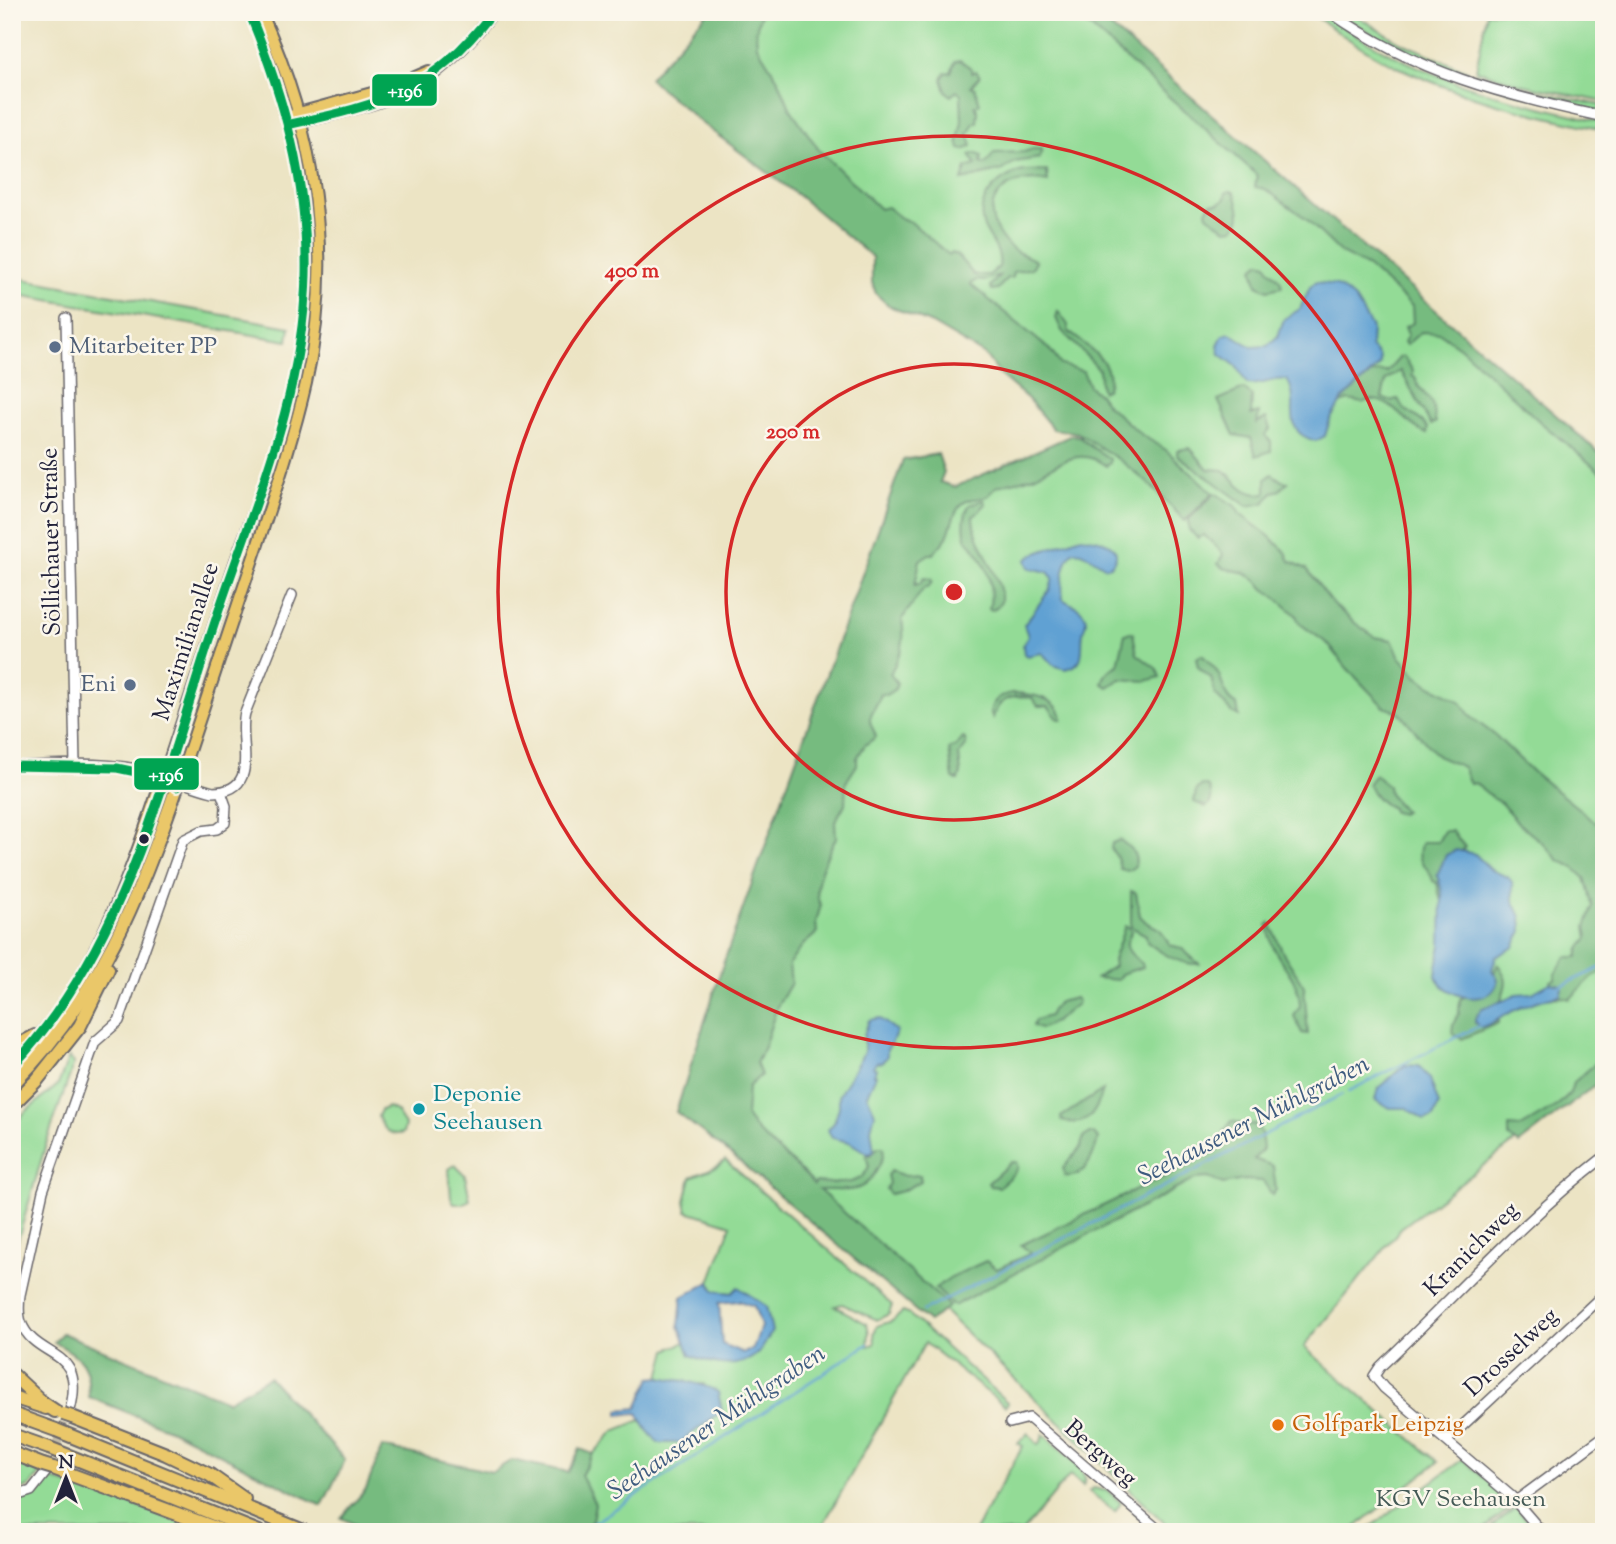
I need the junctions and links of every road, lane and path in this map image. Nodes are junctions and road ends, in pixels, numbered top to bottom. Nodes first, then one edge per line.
1 (249, 12) edge
2 (261, 12) edge
3 (493, 12) edge
4 (1330, 12) edge
5 (1604, 117) edge
6 (295, 119) junction
7 (66, 318) dead end
8 (292, 596) dead end
9 (75, 765) junction
10 (12, 766) edge
11 (164, 776) junction
12 (179, 781) junction
13 (221, 792) junction
14 (110, 953) junction
15 (42, 1033) junction
16 (12, 1053) edge
17 (12, 1067) edge
18 (12, 1085) edge
19 (12, 1105) edge
20 (1604, 1157) edge
21 (1604, 1294) edge
22 (12, 1374) edge
23 (12, 1397) edge
24 (65, 1413) junction
25 (12, 1414) edge
26 (1010, 1423) dead end
27 (12, 1435) edge
28 (1604, 1436) edge
29 (1447, 1440) junction
30 (12, 1453) edge
31 (47, 1468) junction
32 (12, 1497) edge
33 (1516, 1501) junction
34 (265, 1514) junction
35 (226, 1532) edge
36 (259, 1532) edge
37 (306, 1532) edge
38 (1161, 1532) edge
39 (1542, 1532) edge

1 - 6 main road
2 - 6 main road, Maximilianallee
3 - 6 main road
4 - 5 street
6 - 11 main road, Maximilianallee
6 - 12 main road, Maximilianallee
7 - 9 street, Söllichauer Straße
8 - 13 street
9 - 10 street
9 - 11 street
11 - 12 street
11 - 15 highway, Maximilianallee
12 - 13 street
12 - 14 highway, Maximilianallee
13 - 24 street
14 - 18 highway, Maximilianallee
14 - 19 highway
15 - 16 highway
15 - 17 highway, Maximilianallee
20 - 29 street, Kranichweg
21 - 29 street, Drosselweg
22 - 24 highway
23 - 24 highway
24 - 34 highway
25 - 34 highway
26 - 38 street, Bergweg
27 - 36 highway
28 - 33 street
29 - 33 street
30 - 31 highway
31 - 32 street
31 - 35 highway
33 - 39 street
34 - 37 highway

